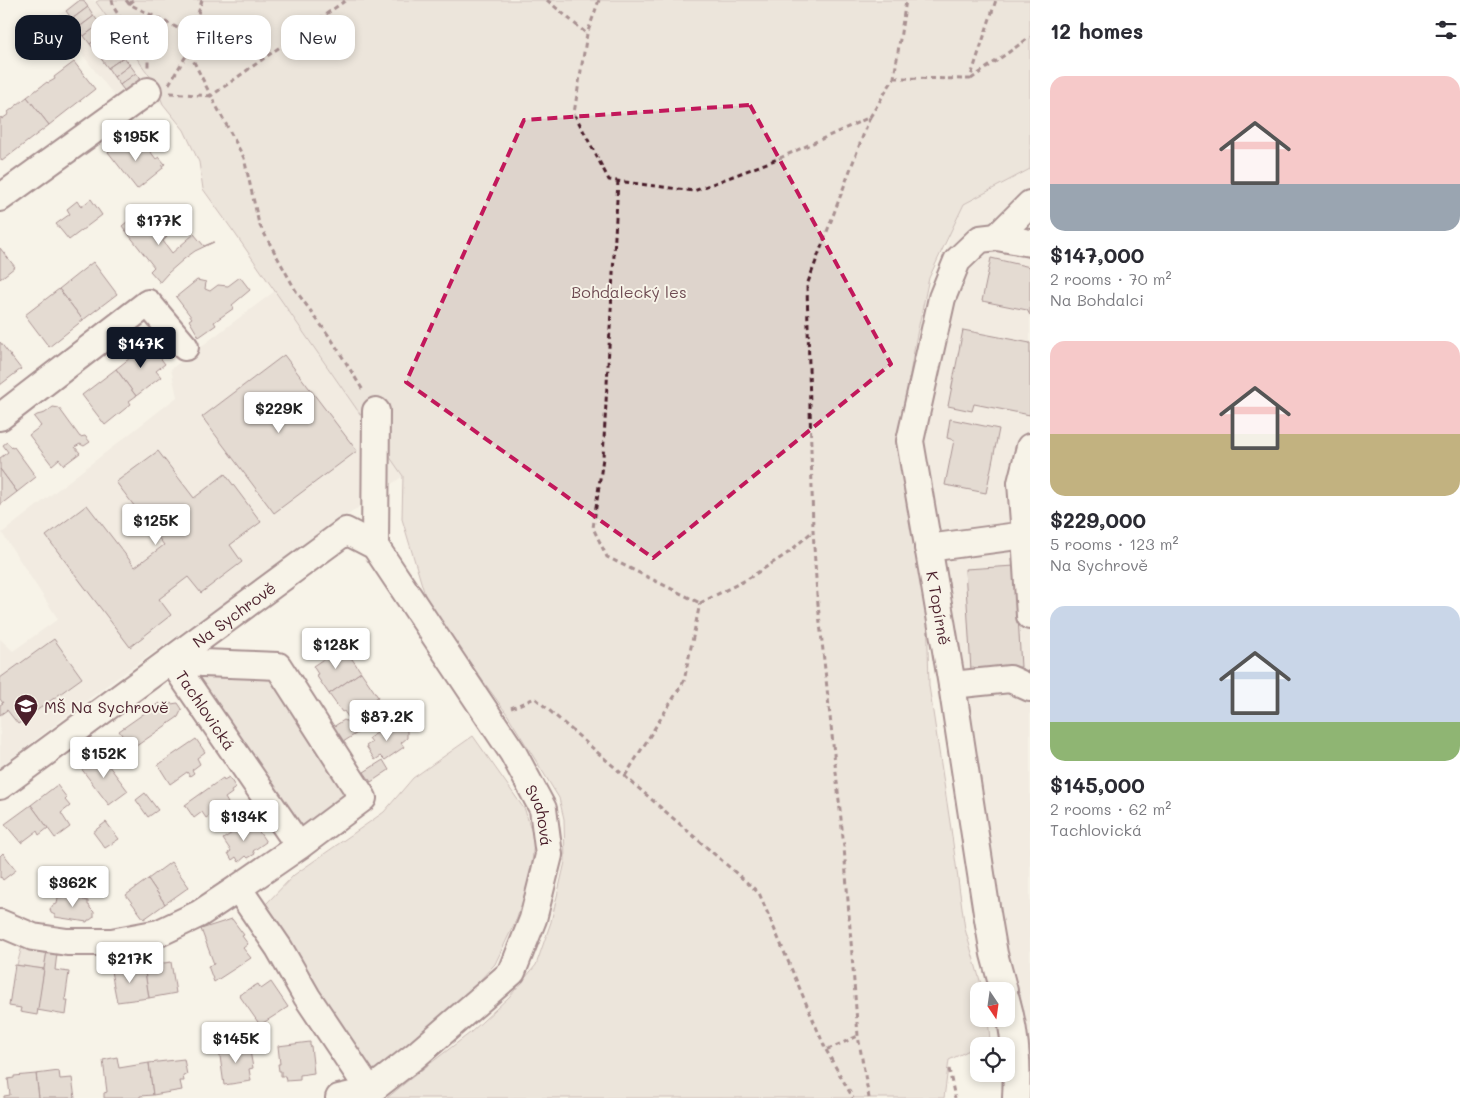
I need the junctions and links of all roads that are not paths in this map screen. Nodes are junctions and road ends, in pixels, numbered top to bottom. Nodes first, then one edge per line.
1 (156, 91) road end
2 (0, 198) edge
3 (1030, 204) edge
4 (989, 238) junction
5 (1030, 243) edge
6 (185, 347) dead end
7 (376, 411) road end
8 (0, 417) edge
9 (1030, 447) edge
10 (346, 531) joint
11 (1025, 535) junction
12 (375, 546) junction
13 (928, 548) junction
14 (1030, 616) edge
15 (171, 660) junction
16 (952, 685) junction
17 (1030, 688) edge
18 (0, 786) edge
19 (299, 846) junction
20 (238, 888) junction
21 (0, 924) edge
22 (1002, 982) edge
23 (1013, 1028) edge
24 (370, 1091) junction
25 (339, 1098) edge
26 (1016, 1098) edge

1 - 2 street
3 - 4 street, K Topírně
4 - 5 street
4 - 13 street, K Topírně
6 - 8 street
7 - 12 street
9 - 11 street
10 - 12 street, Svahová
10 - 15 street, Na Sychrově
11 - 13 street
11 - 14 street
12 - 24 street, Svahová
13 - 16 street, K Topírně
15 - 18 street, Na Sychrově
15 - 19 street, Tachlovická
15 - 19 street, Tachlovická
16 - 17 street
16 - 22 street, K Topírně
19 - 20 street, Tachlovická
20 - 21 street, Tachlovická
20 - 24 street
23 - 26 street
24 - 25 street

